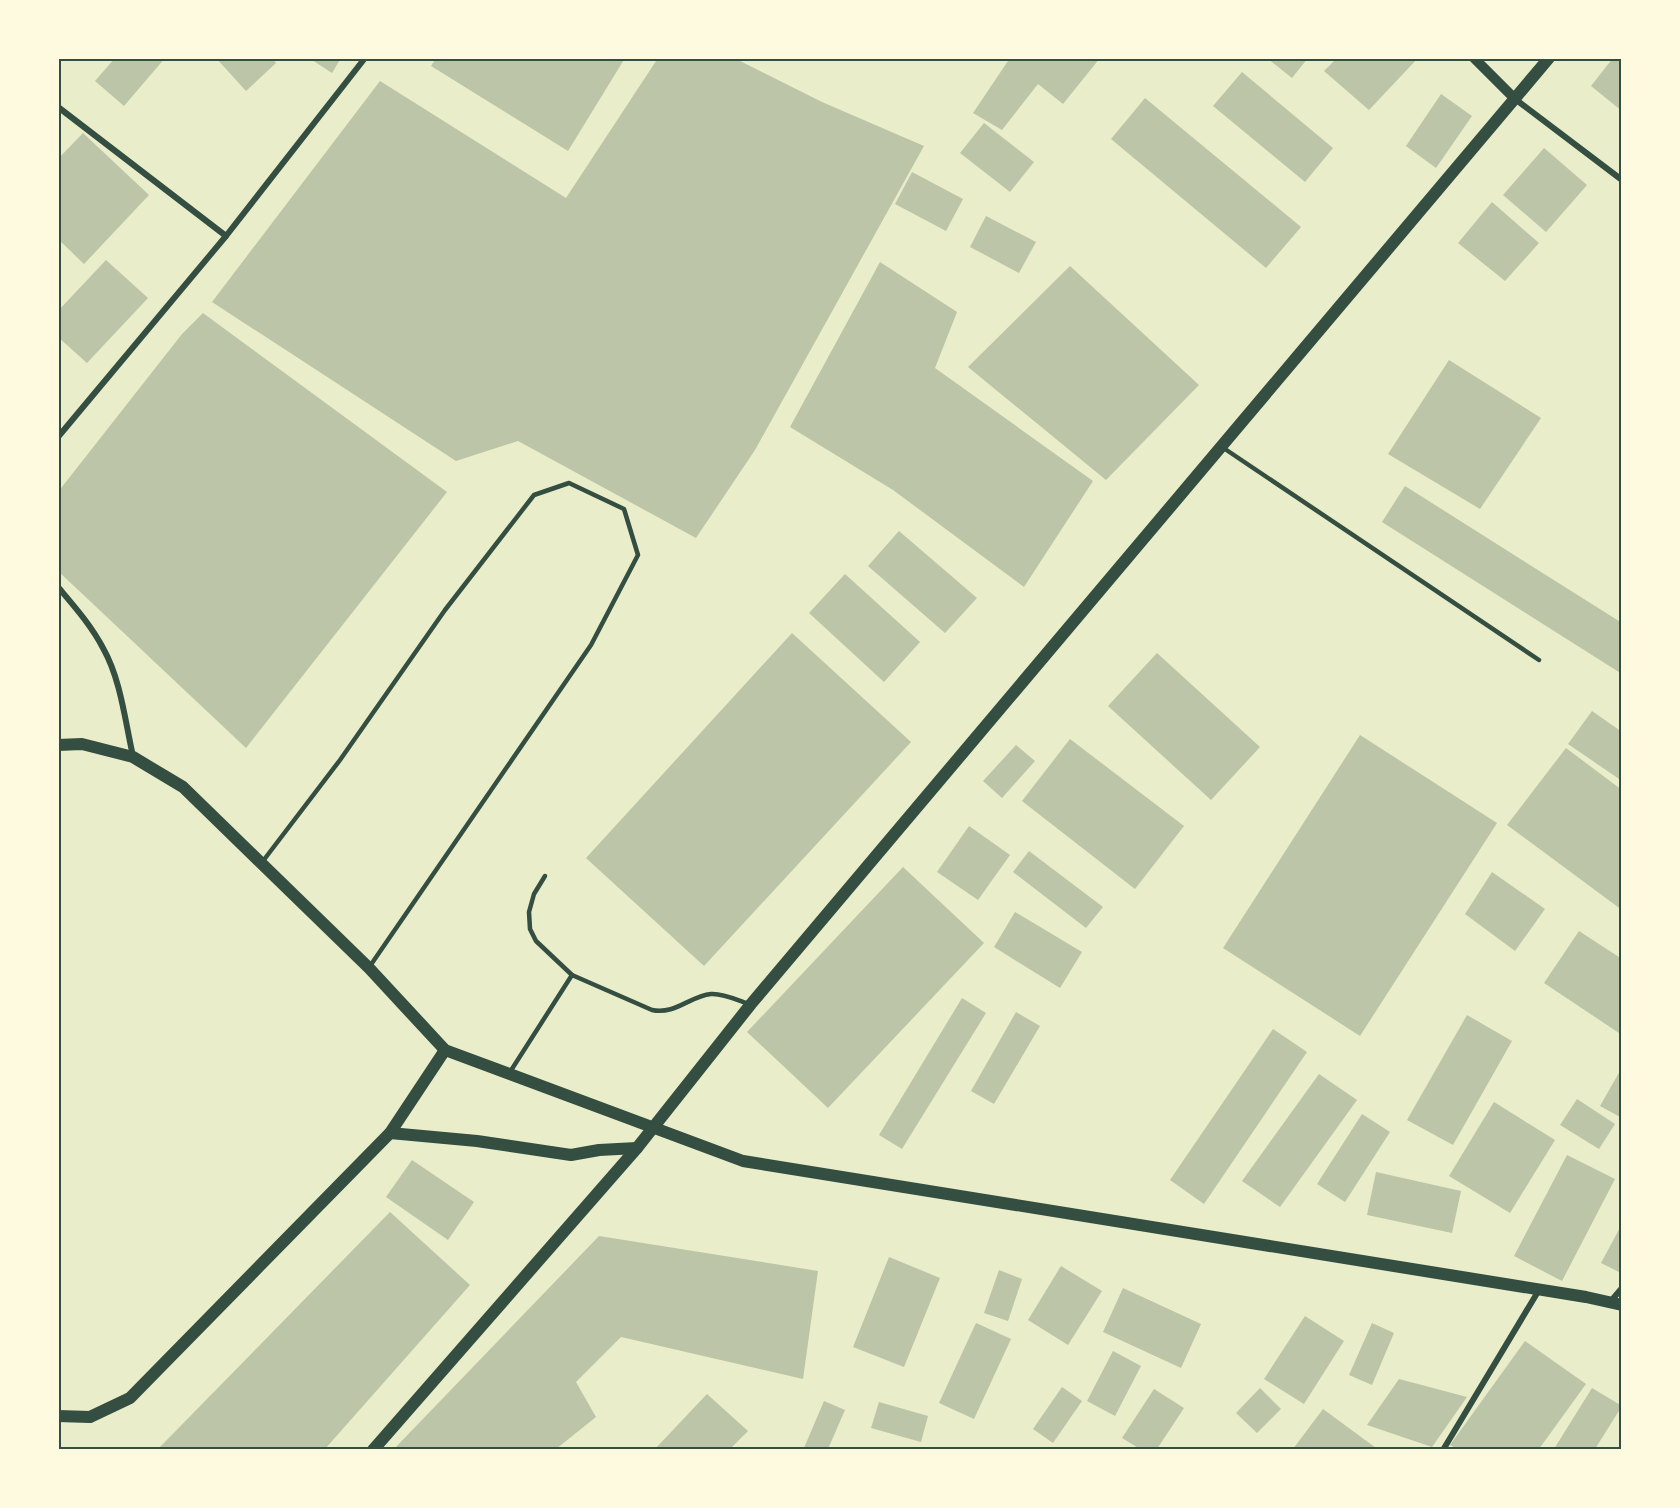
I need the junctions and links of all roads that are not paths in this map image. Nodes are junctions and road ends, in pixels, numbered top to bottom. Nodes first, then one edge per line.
1 (365, 58) edge
2 (1474, 58) edge
3 (1549, 58) edge
4 (1514, 98) junction
5 (58, 107) edge
6 (1622, 180) edge
7 (226, 236) junction
8 (58, 436) edge
9 (1222, 447) junction
10 (58, 587) edge
11 (1539, 660) dead end
12 (58, 745) edge
13 (133, 757) junction
14 (261, 863) junction
15 (545, 876) dead end
16 (369, 968) junction
17 (572, 975) junction
18 (751, 1004) junction
19 (445, 1050) junction
20 (508, 1074) junction
21 (652, 1128) junction
22 (390, 1133) junction
23 (637, 1148) junction
24 (1622, 1288) edge
25 (1539, 1289) junction
26 (1616, 1304) edge
27 (58, 1416) edge
28 (373, 1449) edge
29 (1443, 1449) edge

1 - 7 street
2 - 4 street
3 - 4 main road
4 - 6 street
4 - 9 main road
5 - 7 street
7 - 8 street
9 - 11 lane
9 - 18 main road
10 - 13 street
12 - 13 main road
13 - 14 main road
14 - 16 main road
14 - 16 lane
15 - 17 lane
16 - 19 main road
17 - 18 lane
17 - 20 lane
18 - 21 main road
19 - 20 main road
19 - 22 main road
20 - 21 main road
21 - 23 main road
21 - 25 main road
22 - 23 main road
22 - 27 main road
23 - 28 main road
24 - 26 street
25 - 26 main road
25 - 29 street

